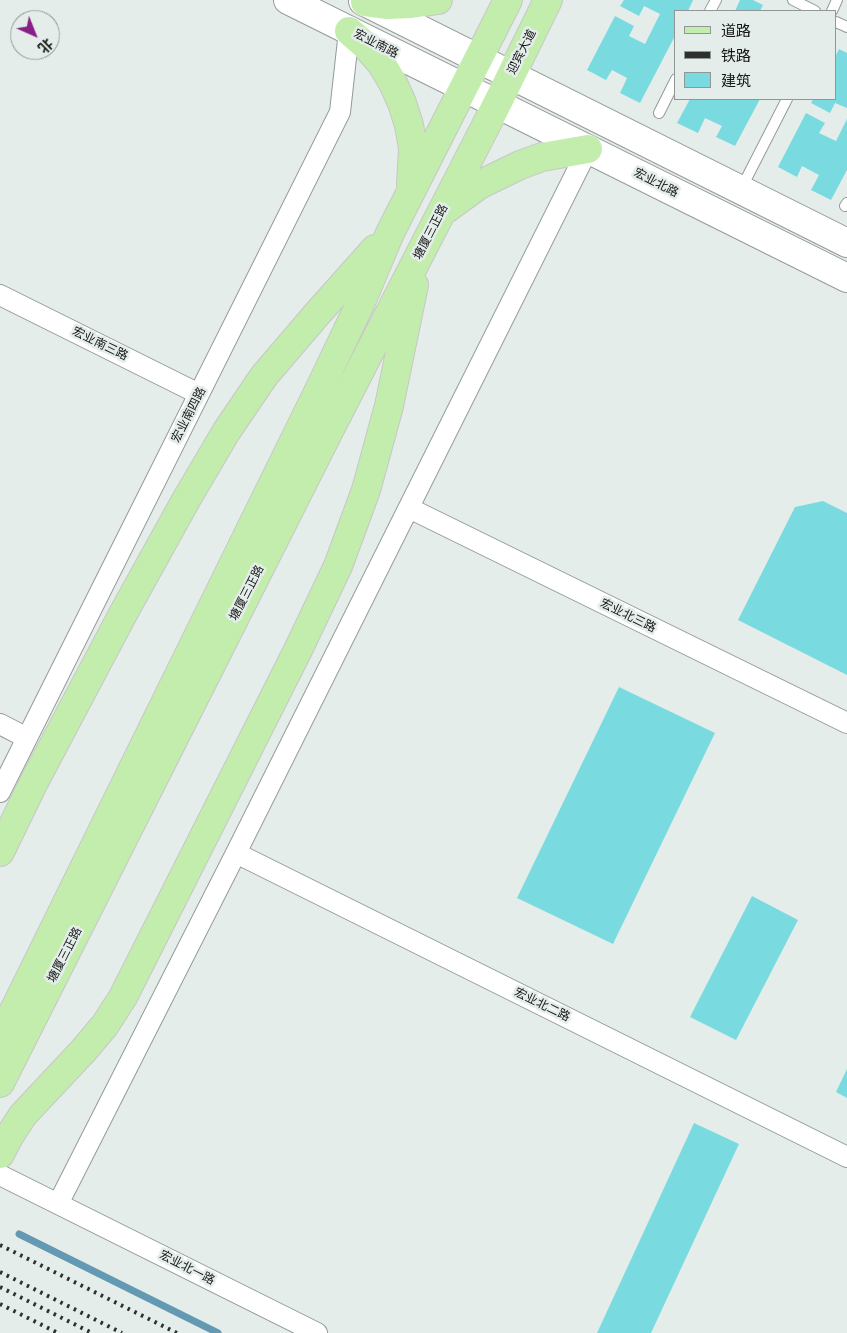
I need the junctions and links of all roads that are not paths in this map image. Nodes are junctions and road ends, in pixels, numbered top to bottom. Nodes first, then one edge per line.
1 (288, 0) edge
2 (438, 0) edge
3 (508, 0) edge
4 (548, 0) edge
5 (793, 0) edge
6 (363, 1) edge
7 (813, 10) edge
8 (349, 30) junction
9 (479, 59) junction
10 (510, 74) junction
11 (674, 83) edge
12 (464, 88) junction
13 (786, 100) edge
14 (497, 104) junction
15 (658, 113) dead end
16 (588, 149) junction
17 (741, 190) junction
18 (410, 193) junction
19 (441, 213) junction
20 (390, 233) junction
21 (847, 243) edge
22 (421, 251) junction
23 (847, 278) edge
24 (0, 295) edge
25 (199, 394) junction
26 (409, 508) junction
27 (0, 724) edge
28 (847, 724) edge
29 (27, 738) junction
30 (0, 792) edge
31 (0, 852) edge
32 (236, 853) junction
33 (8, 1038) edge
34 (0, 1084) edge
35 (0, 1154) edge
36 (847, 1157) edge
37 (0, 1175) edge
38 (58, 1204) junction
39 (317, 1333) edge

1 - 8 main road, 宏业南路
2 - 6 main road
3 - 9 main road
4 - 10 main road, 迎宾大道
5 - 7 lane
6 - 9 main road
8 - 12 main road, 宏业南路
8 - 18 main road
8 - 25 street, 宏业南四路
9 - 10 main road
9 - 12 main road
10 - 14 main road, 迎宾大道
10 - 17 main road
11 - 15 lane
12 - 14 main road, 宏业北路
12 - 18 main road, 塘厦三正路
13 - 17 lane
14 - 16 main road, 宏业北路
14 - 19 main road, 塘厦三正路
16 - 19 main road
16 - 23 main road, 宏业北路
16 - 26 street
17 - 21 main road
18 - 20 main road, 塘厦三正路
19 - 22 main road, 塘厦三正路
20 - 31 main road
20 - 33 main road, 塘厦三正路
22 - 33 main road, 塘厦三正路
22 - 35 main road
24 - 25 street, 宏业南三路
25 - 29 street, 宏业南四路
26 - 28 street, 宏业北三路
26 - 32 street
27 - 29 street
29 - 30 street, 宏业南四路
32 - 36 street, 宏业北二路
32 - 38 street
33 - 34 main road, 塘厦三正路
37 - 38 street, 宏业北一路
38 - 39 street, 宏业北一路

